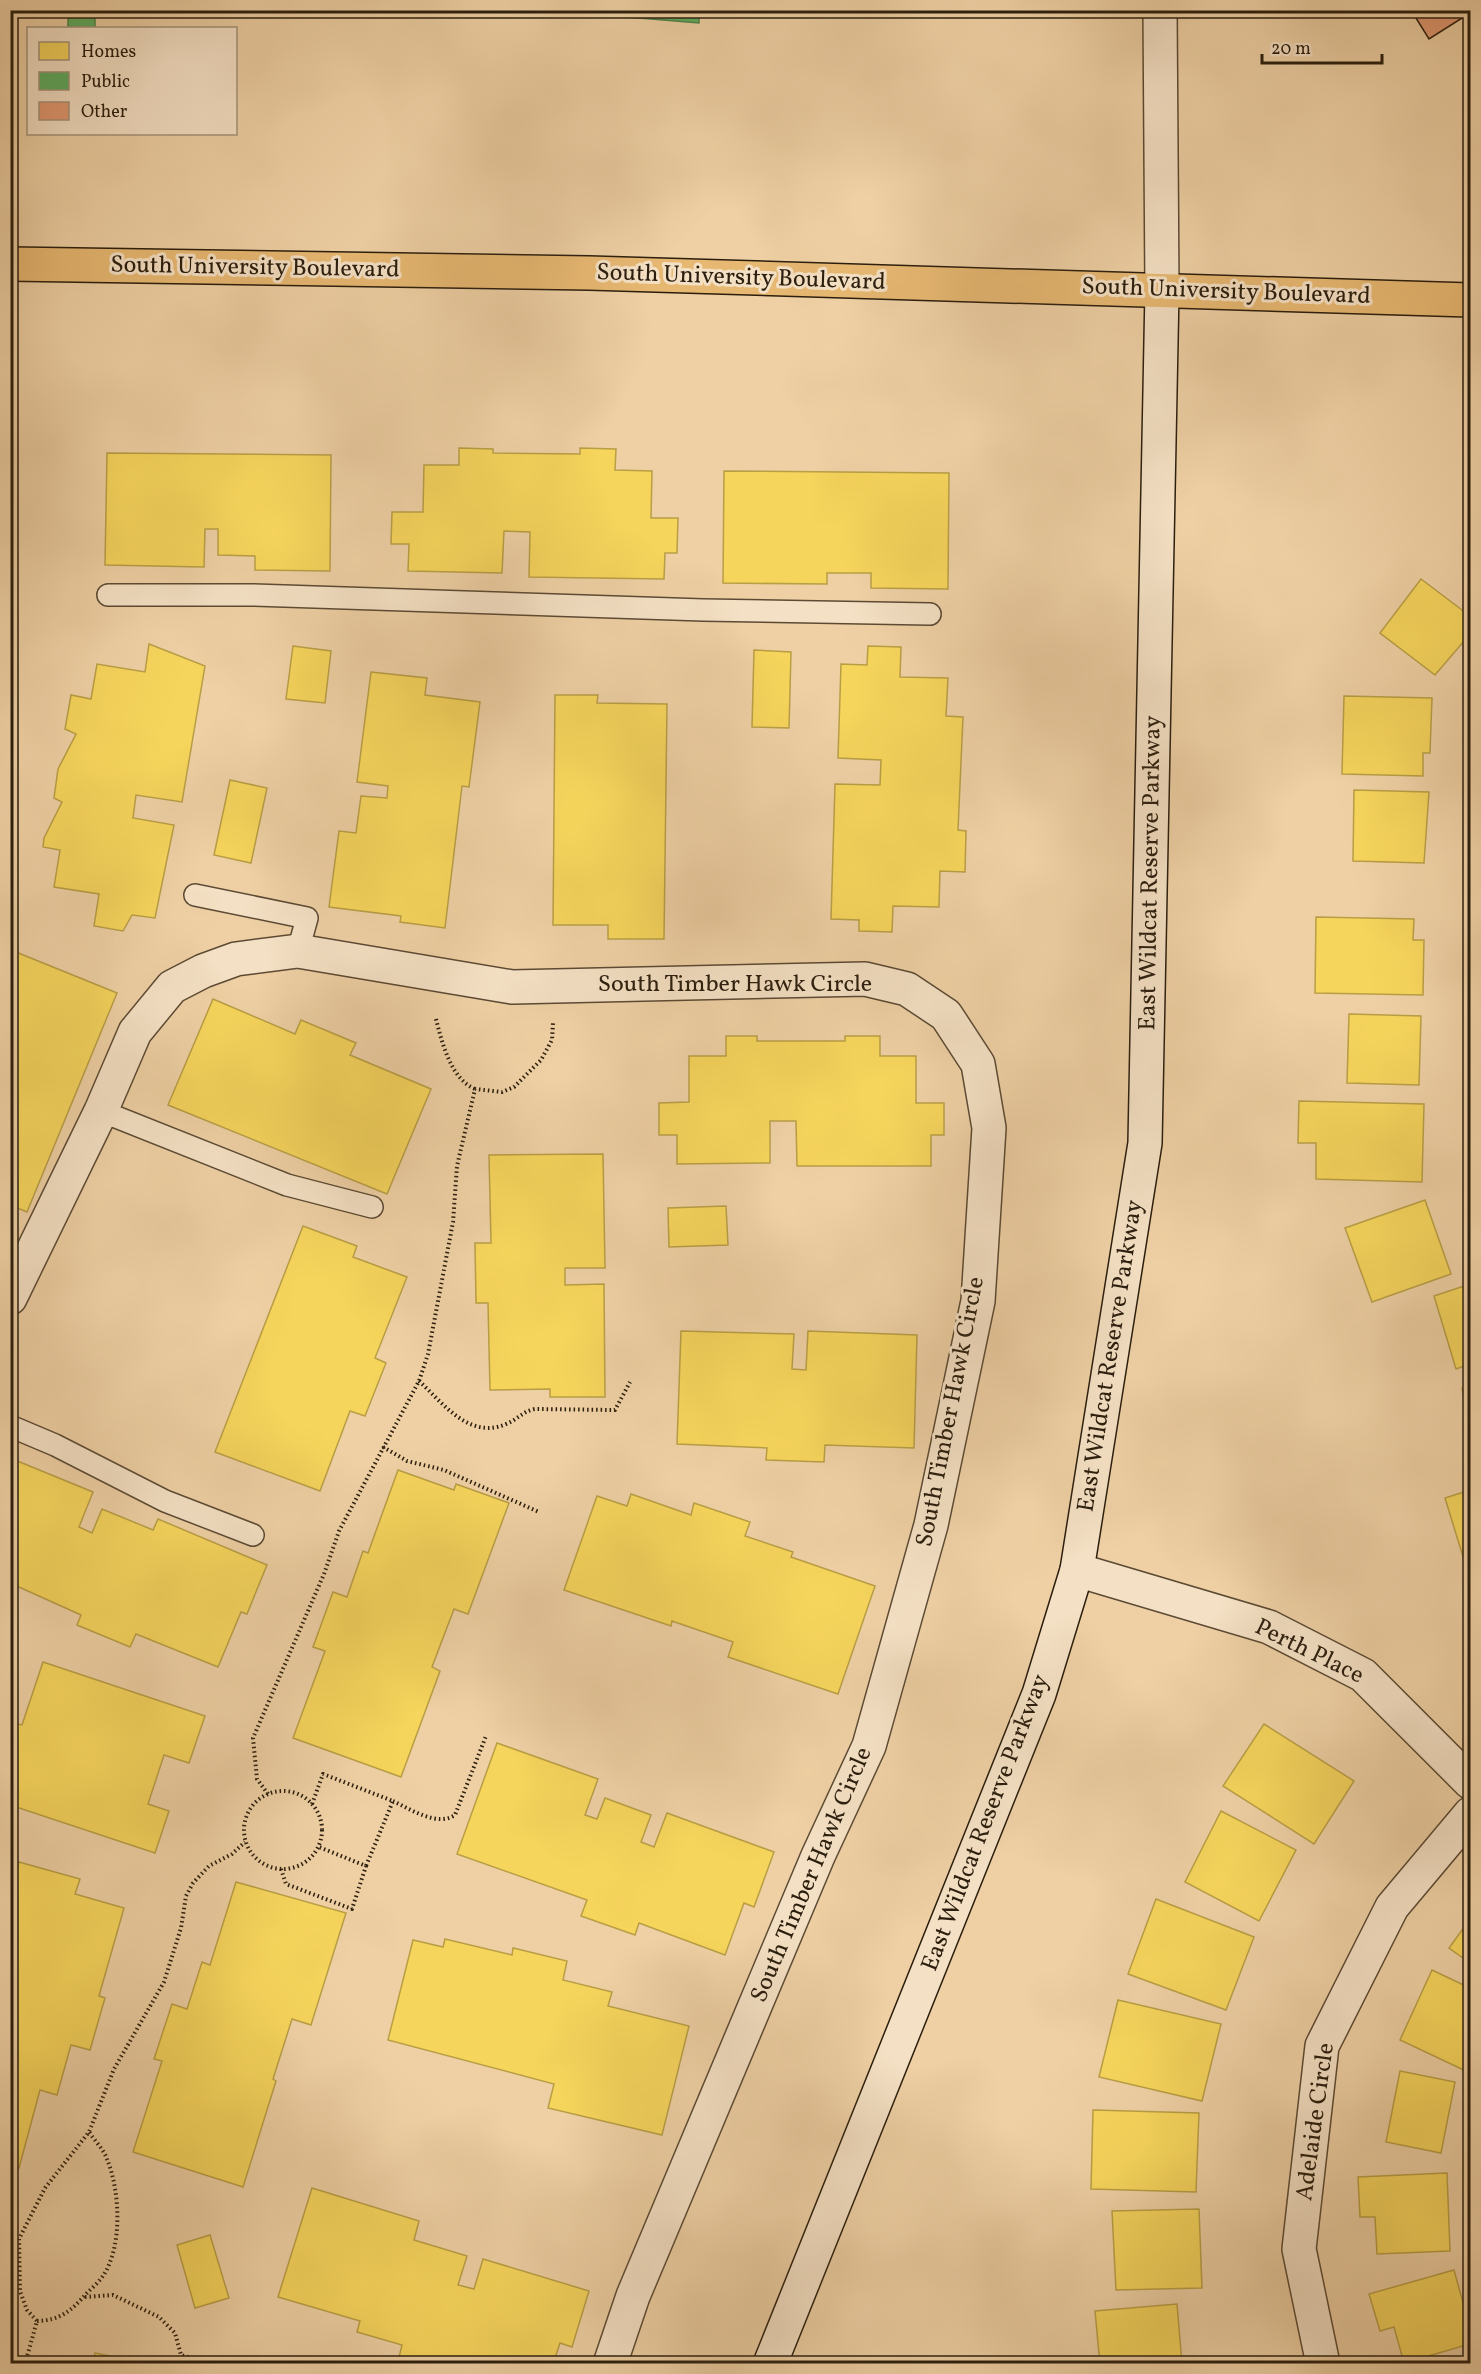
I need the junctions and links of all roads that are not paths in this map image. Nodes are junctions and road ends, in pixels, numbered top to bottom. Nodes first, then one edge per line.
1 (1160, 10) edge
2 (10, 264) edge
3 (1162, 291) junction
4 (1470, 300) edge
5 (108, 595) dead end
6 (930, 614) dead end
7 (195, 895) dead end
8 (298, 951) junction
9 (102, 1111) junction
10 (372, 1207) dead end
11 (10, 1298) edge
12 (10, 1426) edge
13 (254, 1535) dead end
14 (1077, 1570) junction
15 (1470, 1782) edge
16 (1470, 1814) edge
17 (610, 2364) edge
18 (770, 2364) edge
19 (1323, 2364) edge

1 - 3 street, East Wildcat Reserve Parkway
2 - 3 main road, South University Boulevard
3 - 4 main road, South University Boulevard
3 - 14 street, East Wildcat Reserve Parkway
5 - 6 lane
7 - 8 lane
8 - 9 street, South Timber Hawk Circle
8 - 17 street, South Timber Hawk Circle
9 - 10 lane
9 - 11 street, South Timber Hawk Circle
12 - 13 lane
14 - 15 street, Perth Place
14 - 18 street, East Wildcat Reserve Parkway
16 - 19 street, Adelaide Circle

